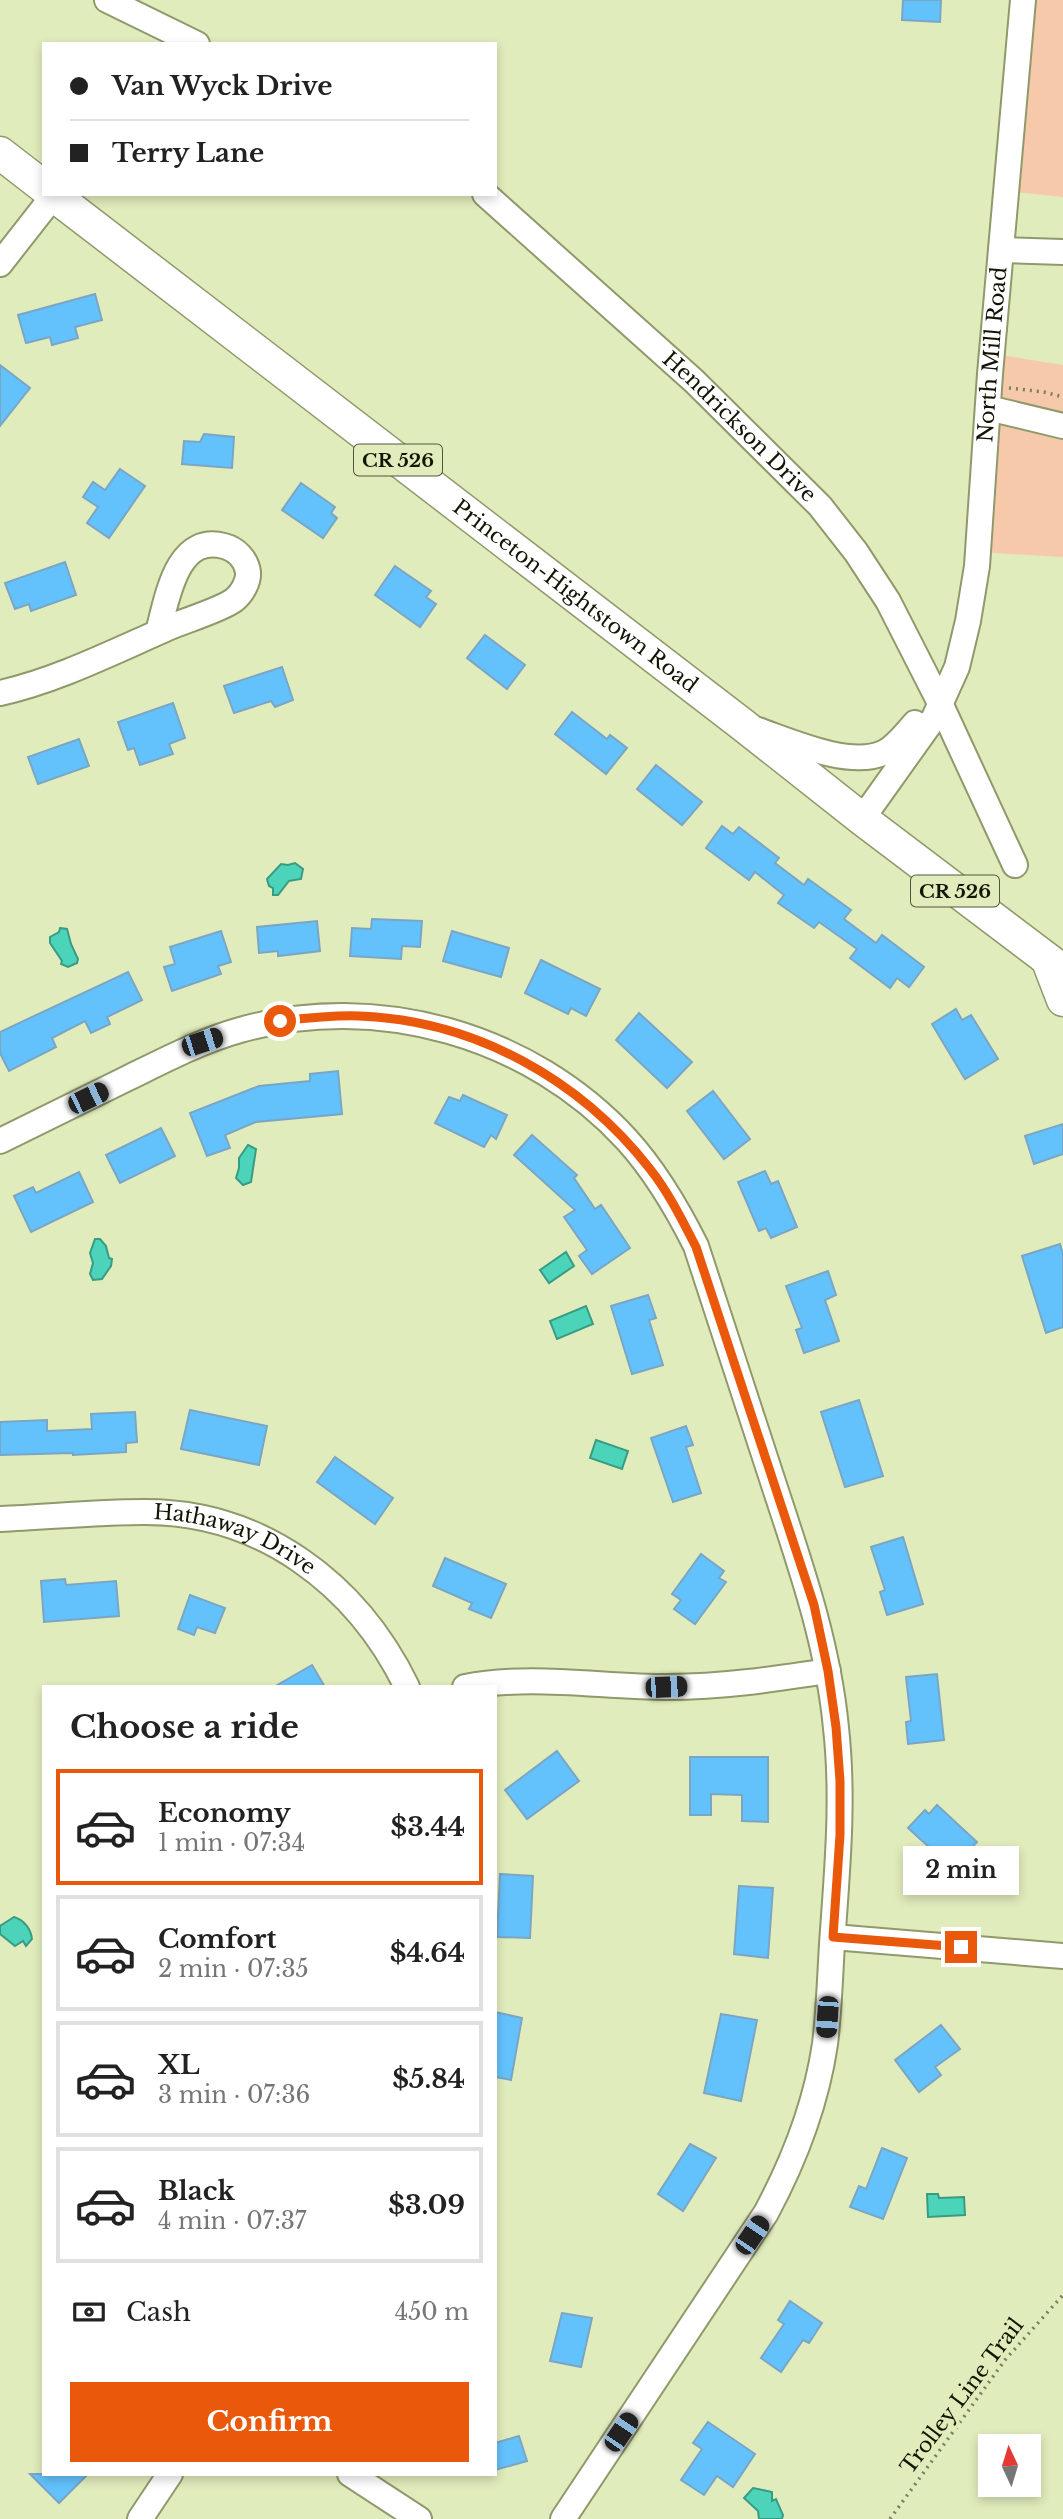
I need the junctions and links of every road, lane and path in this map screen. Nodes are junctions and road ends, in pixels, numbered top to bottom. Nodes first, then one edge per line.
1 (107, 0) edge
2 (1023, 0) edge
3 (193, 42) edge
4 (0, 153) edge
5 (42, 185) edge
6 (52, 196) edge
7 (54, 196) edge
8 (487, 196) edge
9 (1002, 250) junction
10 (1063, 251) edge
11 (0, 264) edge
12 (988, 397) junction
13 (1063, 397) edge
14 (1063, 426) edge
15 (158, 632) dead end
16 (0, 693) edge
17 (940, 703) junction
18 (743, 725) junction
19 (862, 820) junction
20 (1015, 865) dead end
21 (1056, 966) edge
22 (1063, 1000) edge
23 (0, 1141) edge
24 (0, 1519) edge
25 (828, 1671) junction
26 (406, 1685) edge
27 (491, 1685) edge
28 (833, 1937) junction
29 (1063, 1956) edge
30 (1063, 2295) edge
31 (169, 2476) edge
32 (353, 2476) edge
33 (140, 2519) edge
34 (419, 2519) edge
35 (563, 2519) edge
36 (890, 2519) edge

1 - 3 street
2 - 9 street, North Mill Road
4 - 5 main road
6 - 11 street
7 - 18 main road, Princeton-Hightstown Road / CR 526
8 - 17 street, Hendrickson Drive
9 - 10 street
9 - 12 street, North Mill Road
12 - 13 path
12 - 14 street
12 - 17 street, North Mill Road
15 - 16 street
17 - 18 street, North Mill Road
17 - 19 street, North Mill Road
17 - 20 street
18 - 19 main road, Princeton-Hightstown Road / CR 526
19 - 21 main road, Princeton-Hightstown Road / CR 526
21 - 22 main road, CR 526
23 - 25 street
24 - 26 street, Hathaway Drive
25 - 27 street
25 - 28 street
28 - 29 street
28 - 35 street
30 - 36 path, Trolley Line Trail
31 - 33 street
32 - 34 street

